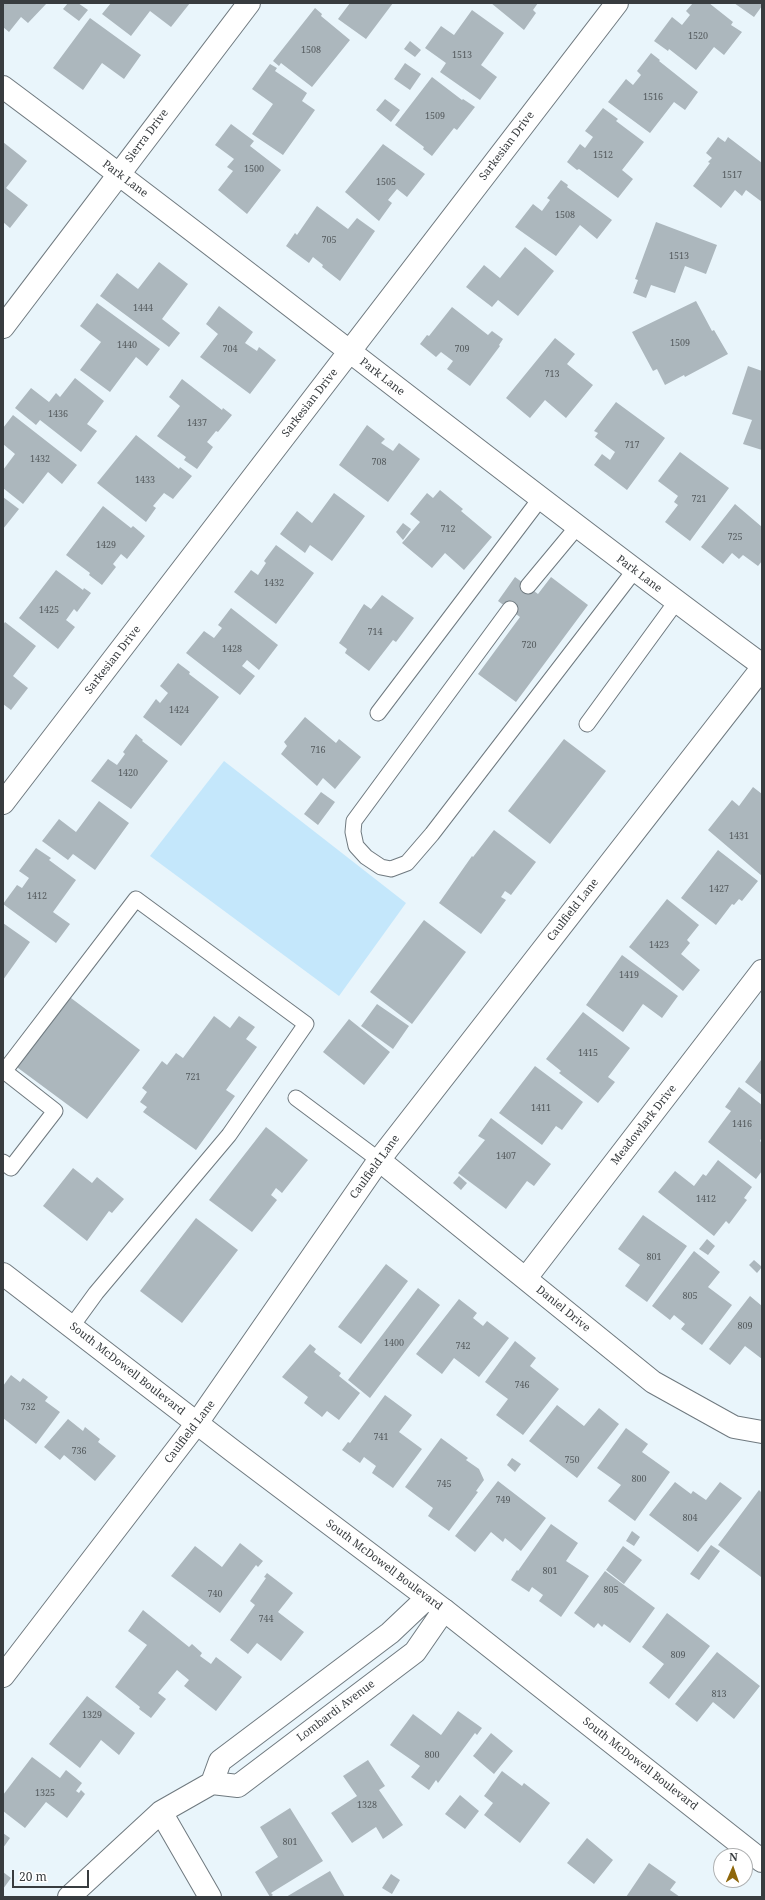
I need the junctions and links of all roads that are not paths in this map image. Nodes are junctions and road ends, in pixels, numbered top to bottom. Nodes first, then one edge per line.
1 (249, 3) edge
2 (617, 3) edge
3 (3, 86) edge
4 (119, 174) junction
5 (3, 327) edge
6 (350, 352) junction
7 (540, 499) junction
8 (577, 527) junction
9 (634, 571) junction
10 (528, 586) dead end
11 (676, 602) junction
12 (510, 609) dead end
13 (762, 667) edge
14 (378, 713) dead end
15 (586, 724) dead end
16 (3, 803) edge
17 (762, 971) edge
18 (4, 1072) edge
19 (296, 1098) dead end
20 (379, 1160) junction
21 (3, 1162) edge
22 (3, 1274) edge
23 (526, 1278) junction
24 (72, 1326) junction
25 (197, 1423) junction
26 (762, 1432) edge
27 (436, 1604) junction
28 (3, 1676) edge
29 (212, 1783) junction
30 (161, 1812) junction
31 (762, 1861) edge
32 (68, 1897) edge
33 (210, 1897) edge

1 - 4 street, Sierra Drive
2 - 6 street, Sarkesian Drive
3 - 4 street, Park Lane
4 - 5 street, Sierra Drive
4 - 6 street, Park Lane
6 - 7 street, Park Lane
6 - 16 street, Sarkesian Drive
7 - 8 street, Park Lane
7 - 14 lane
8 - 9 street, Park Lane
8 - 10 lane
9 - 11 street, Park Lane
9 - 12 lane
11 - 13 street, Park Lane
11 - 15 lane
13 - 20 street, Caulfield Lane
17 - 23 street, Meadowlark Drive
18 - 21 lane
18 - 24 lane
19 - 20 lane
20 - 23 street, Daniel Drive
20 - 25 street, Caulfield Lane
22 - 24 street, South McDowell Boulevard
23 - 26 street, Daniel Drive
24 - 25 street, South McDowell Boulevard
25 - 27 street, South McDowell Boulevard
25 - 28 street, Caulfield Lane
27 - 29 street
27 - 29 street, Lombardi Avenue
27 - 31 street, South McDowell Boulevard
29 - 30 street
30 - 32 street
30 - 33 street

